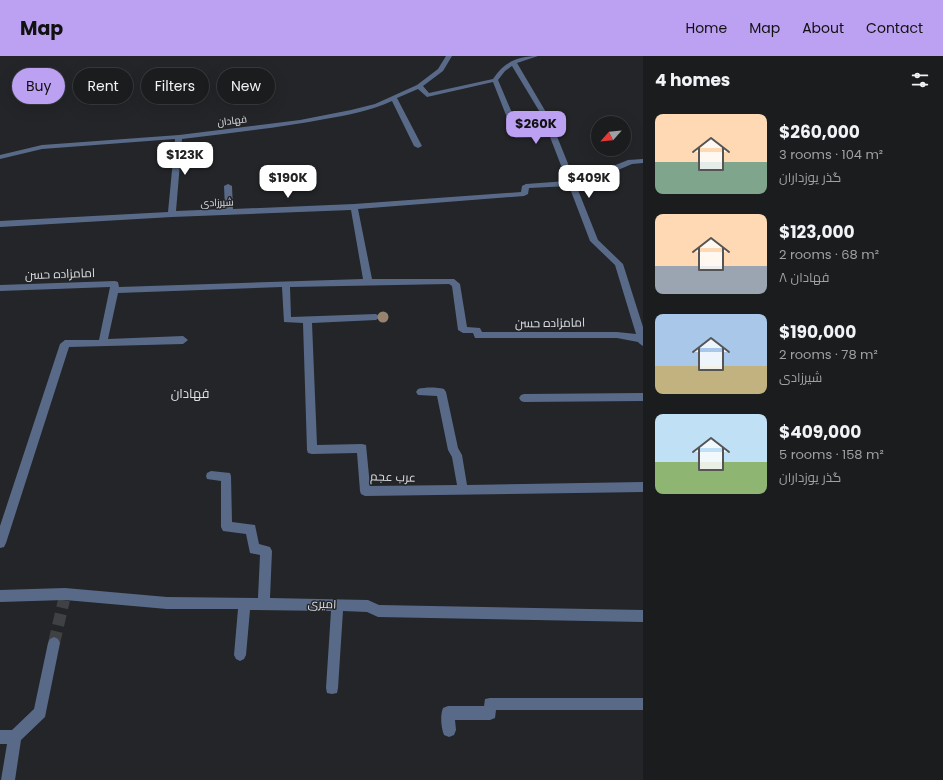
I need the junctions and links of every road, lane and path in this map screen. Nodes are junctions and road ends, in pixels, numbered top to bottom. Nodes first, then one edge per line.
1 (449, 56) edge
2 (535, 56) edge
3 (513, 62) junction
4 (495, 80) junction
5 (419, 86) junction
6 (394, 98) junction
7 (553, 135) junction
8 (179, 137) junction
9 (418, 146) dead end
10 (0, 157) edge
11 (643, 161) edge
12 (572, 184) junction
13 (228, 186) dead end
14 (354, 206) junction
15 (229, 212) junction
16 (172, 214) junction
17 (0, 224) edge
18 (368, 282) junction
19 (286, 284) junction
20 (0, 288) edge
21 (114, 290) junction
22 (376, 317) dead end
23 (307, 320) junction
24 (183, 340) dead end
25 (643, 340) edge
26 (103, 343) junction
27 (421, 392) dead end
28 (643, 397) edge
29 (524, 398) dead end
30 (211, 476) dead end
31 (643, 487) edge
32 (463, 490) junction
33 (0, 543) edge
34 (0, 596) edge
35 (245, 603) junction
36 (264, 603) junction
37 (337, 605) junction
38 (643, 616) edge
39 (54, 643) tunnel mouth
40 (240, 655) dead end
41 (332, 688) dead end
42 (643, 704) edge
43 (450, 730) dead end
44 (0, 737) edge
45 (15, 737) junction
46 (8, 780) edge

1 - 5 street, فهادان
2 - 3 street
3 - 4 street
3 - 7 street
4 - 5 street
4 - 7 street
5 - 6 street, فهادان
6 - 8 street, فهادان
6 - 9 street
7 - 12 street
8 - 10 street, فهادان
8 - 16 street
11 - 12 street
12 - 14 street, شیرزادی
12 - 25 street
13 - 15 street
14 - 15 street, شیرزادی
14 - 18 street
15 - 16 street, شیرزادی
16 - 17 street, شیرزادی
18 - 19 street
18 - 25 street, امامزاده حسن
19 - 21 street
19 - 23 street
20 - 21 street, امامزاده حسن
21 - 26 street
22 - 23 street
23 - 32 street, عرب عجم
24 - 26 street
26 - 33 street
27 - 32 street
28 - 29 street
30 - 36 street
31 - 32 street, عرب عجم
34 - 35 street, امیری
35 - 36 street, امیری
35 - 40 street
36 - 37 street, امیری
37 - 38 street, امیری
37 - 41 street
39 - 45 street
42 - 43 street
44 - 45 street
45 - 46 street

